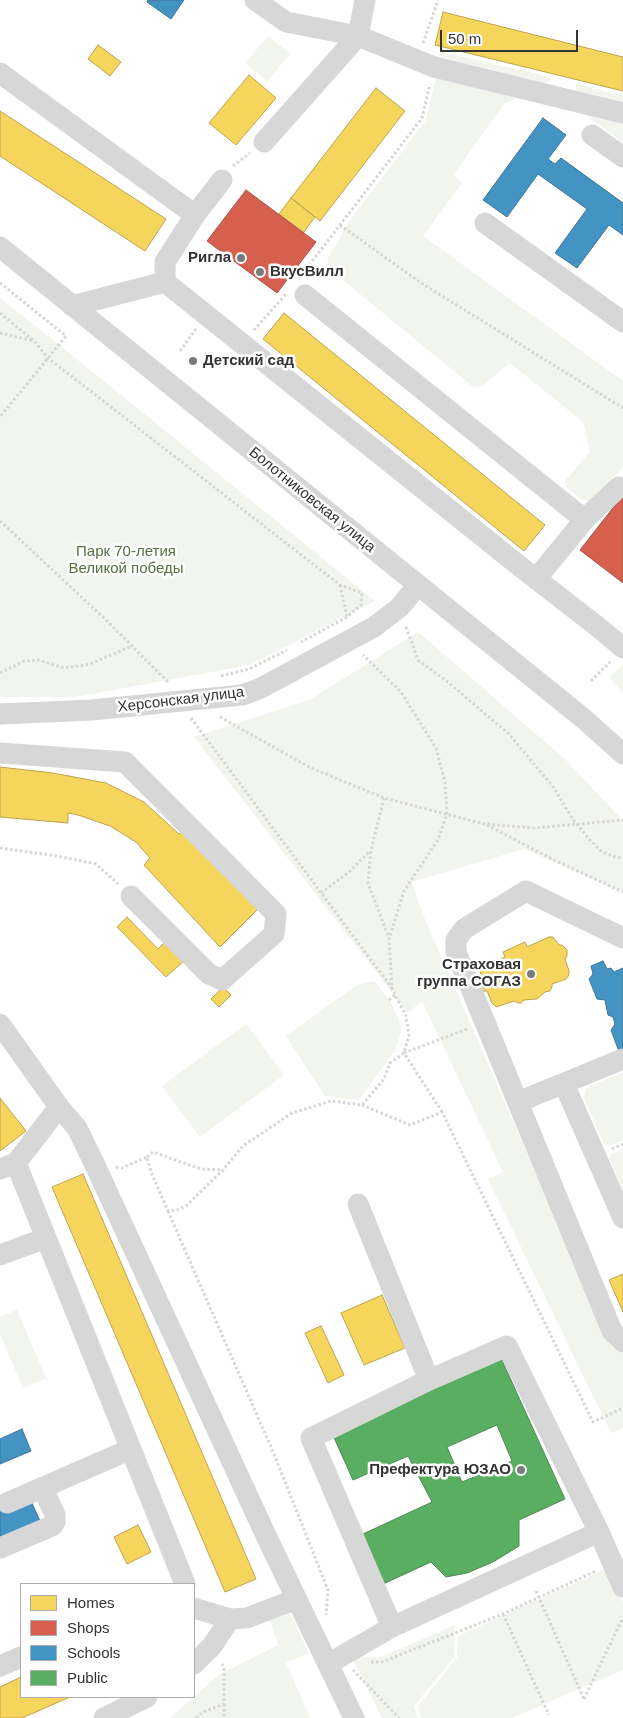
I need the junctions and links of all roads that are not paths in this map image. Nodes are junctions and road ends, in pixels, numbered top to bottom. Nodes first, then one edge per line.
1 (255, 0) edge
2 (364, 0) edge
3 (358, 36) junction
4 (0, 74) edge
5 (623, 113) edge
6 (592, 135) dead end
7 (264, 142) road end
8 (623, 157) edge
9 (222, 180) road end
10 (196, 215) junction
11 (485, 223) dead end
12 (0, 247) edge
13 (165, 282) junction
14 (297, 288) road end
15 (72, 306) junction
16 (623, 322) edge
17 (618, 487) dead end
18 (586, 518) junction
19 (536, 579) junction
20 (418, 585) junction
21 (623, 648) edge
22 (0, 714) edge
23 (0, 753) edge
24 (623, 754) edge
25 (131, 896) road end
26 (623, 938) edge
27 (0, 1024) edge
28 (623, 1059) edge
29 (564, 1084) junction
30 (518, 1102) junction
31 (59, 1106) junction
32 (8, 1166) edge
33 (358, 1204) dead end
34 (623, 1218) edge
35 (46, 1238) junction
36 (0, 1255) edge
37 (623, 1342) edge
38 (429, 1380) junction
39 (131, 1450) junction
40 (43, 1488) junction
41 (7, 1503) dead end
42 (599, 1532) junction
43 (0, 1548) edge
44 (618, 1572) edge
45 (184, 1583) edge
46 (296, 1599) junction
47 (195, 1608) edge
48 (230, 1618) junction
49 (392, 1627) junction
50 (20, 1657) edge
51 (195, 1663) edge
52 (338, 1664) junction
53 (0, 1666) edge
54 (146, 1698) edge
55 (104, 1718) edge
56 (354, 1718) edge

1 - 3 street
2 - 3 street
3 - 5 street
3 - 7 street
4 - 10 street
6 - 8 street
9 - 10 street
10 - 13 street
11 - 16 street
12 - 15 street, Болотниковская улица
13 - 15 street
13 - 19 street
14 - 18 street
15 - 20 street, Болотниковская улица
17 - 18 street
18 - 19 street
19 - 21 street
20 - 22 street, Херсонская улица
20 - 24 street, Болотниковская улица
23 - 25 street
26 - 30 street
27 - 31 street
28 - 29 street
29 - 30 street
29 - 34 street
30 - 37 street
31 - 32 street
31 - 46 street
32 - 35 street
33 - 38 street
35 - 36 street
35 - 39 street
38 - 42 street
38 - 49 street
39 - 40 street
39 - 45 street
40 - 41 street
40 - 43 street
42 - 44 street
42 - 49 street
46 - 48 street
46 - 52 street
47 - 48 street
48 - 51 street
49 - 52 street
50 - 53 street
52 - 56 street
54 - 55 street

